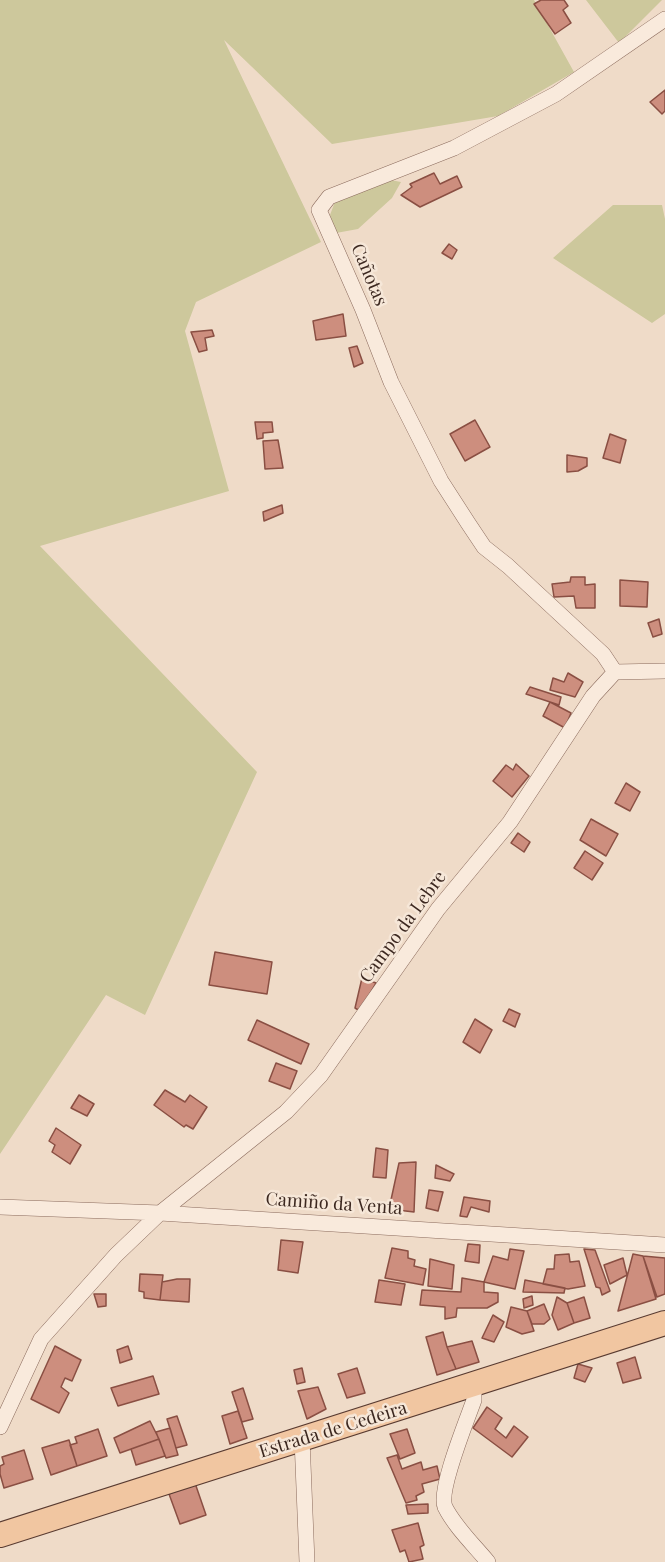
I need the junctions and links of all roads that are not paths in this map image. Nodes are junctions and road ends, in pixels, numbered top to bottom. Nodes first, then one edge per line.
1 (665, 19) edge
2 (665, 671) edge
3 (615, 672) junction
4 (0, 1207) edge
5 (160, 1213) junction
6 (665, 1245) edge
7 (665, 1323) edge
8 (474, 1386) junction
9 (0, 1427) edge
10 (302, 1439) junction
11 (0, 1535) edge
12 (307, 1562) edge
13 (488, 1562) edge

1 - 3 street, Cañotas
2 - 3 street
3 - 5 street, Campo da Lebre
4 - 5 street, Camiño da Venta
5 - 6 street, Camiño da Venta
5 - 9 street, Campo da Lebre
7 - 8 main road, Estrada de Cedeira
8 - 10 main road, Estrada de Cedeira
8 - 13 street
10 - 11 main road, Estrada de Cedeira
10 - 12 street

